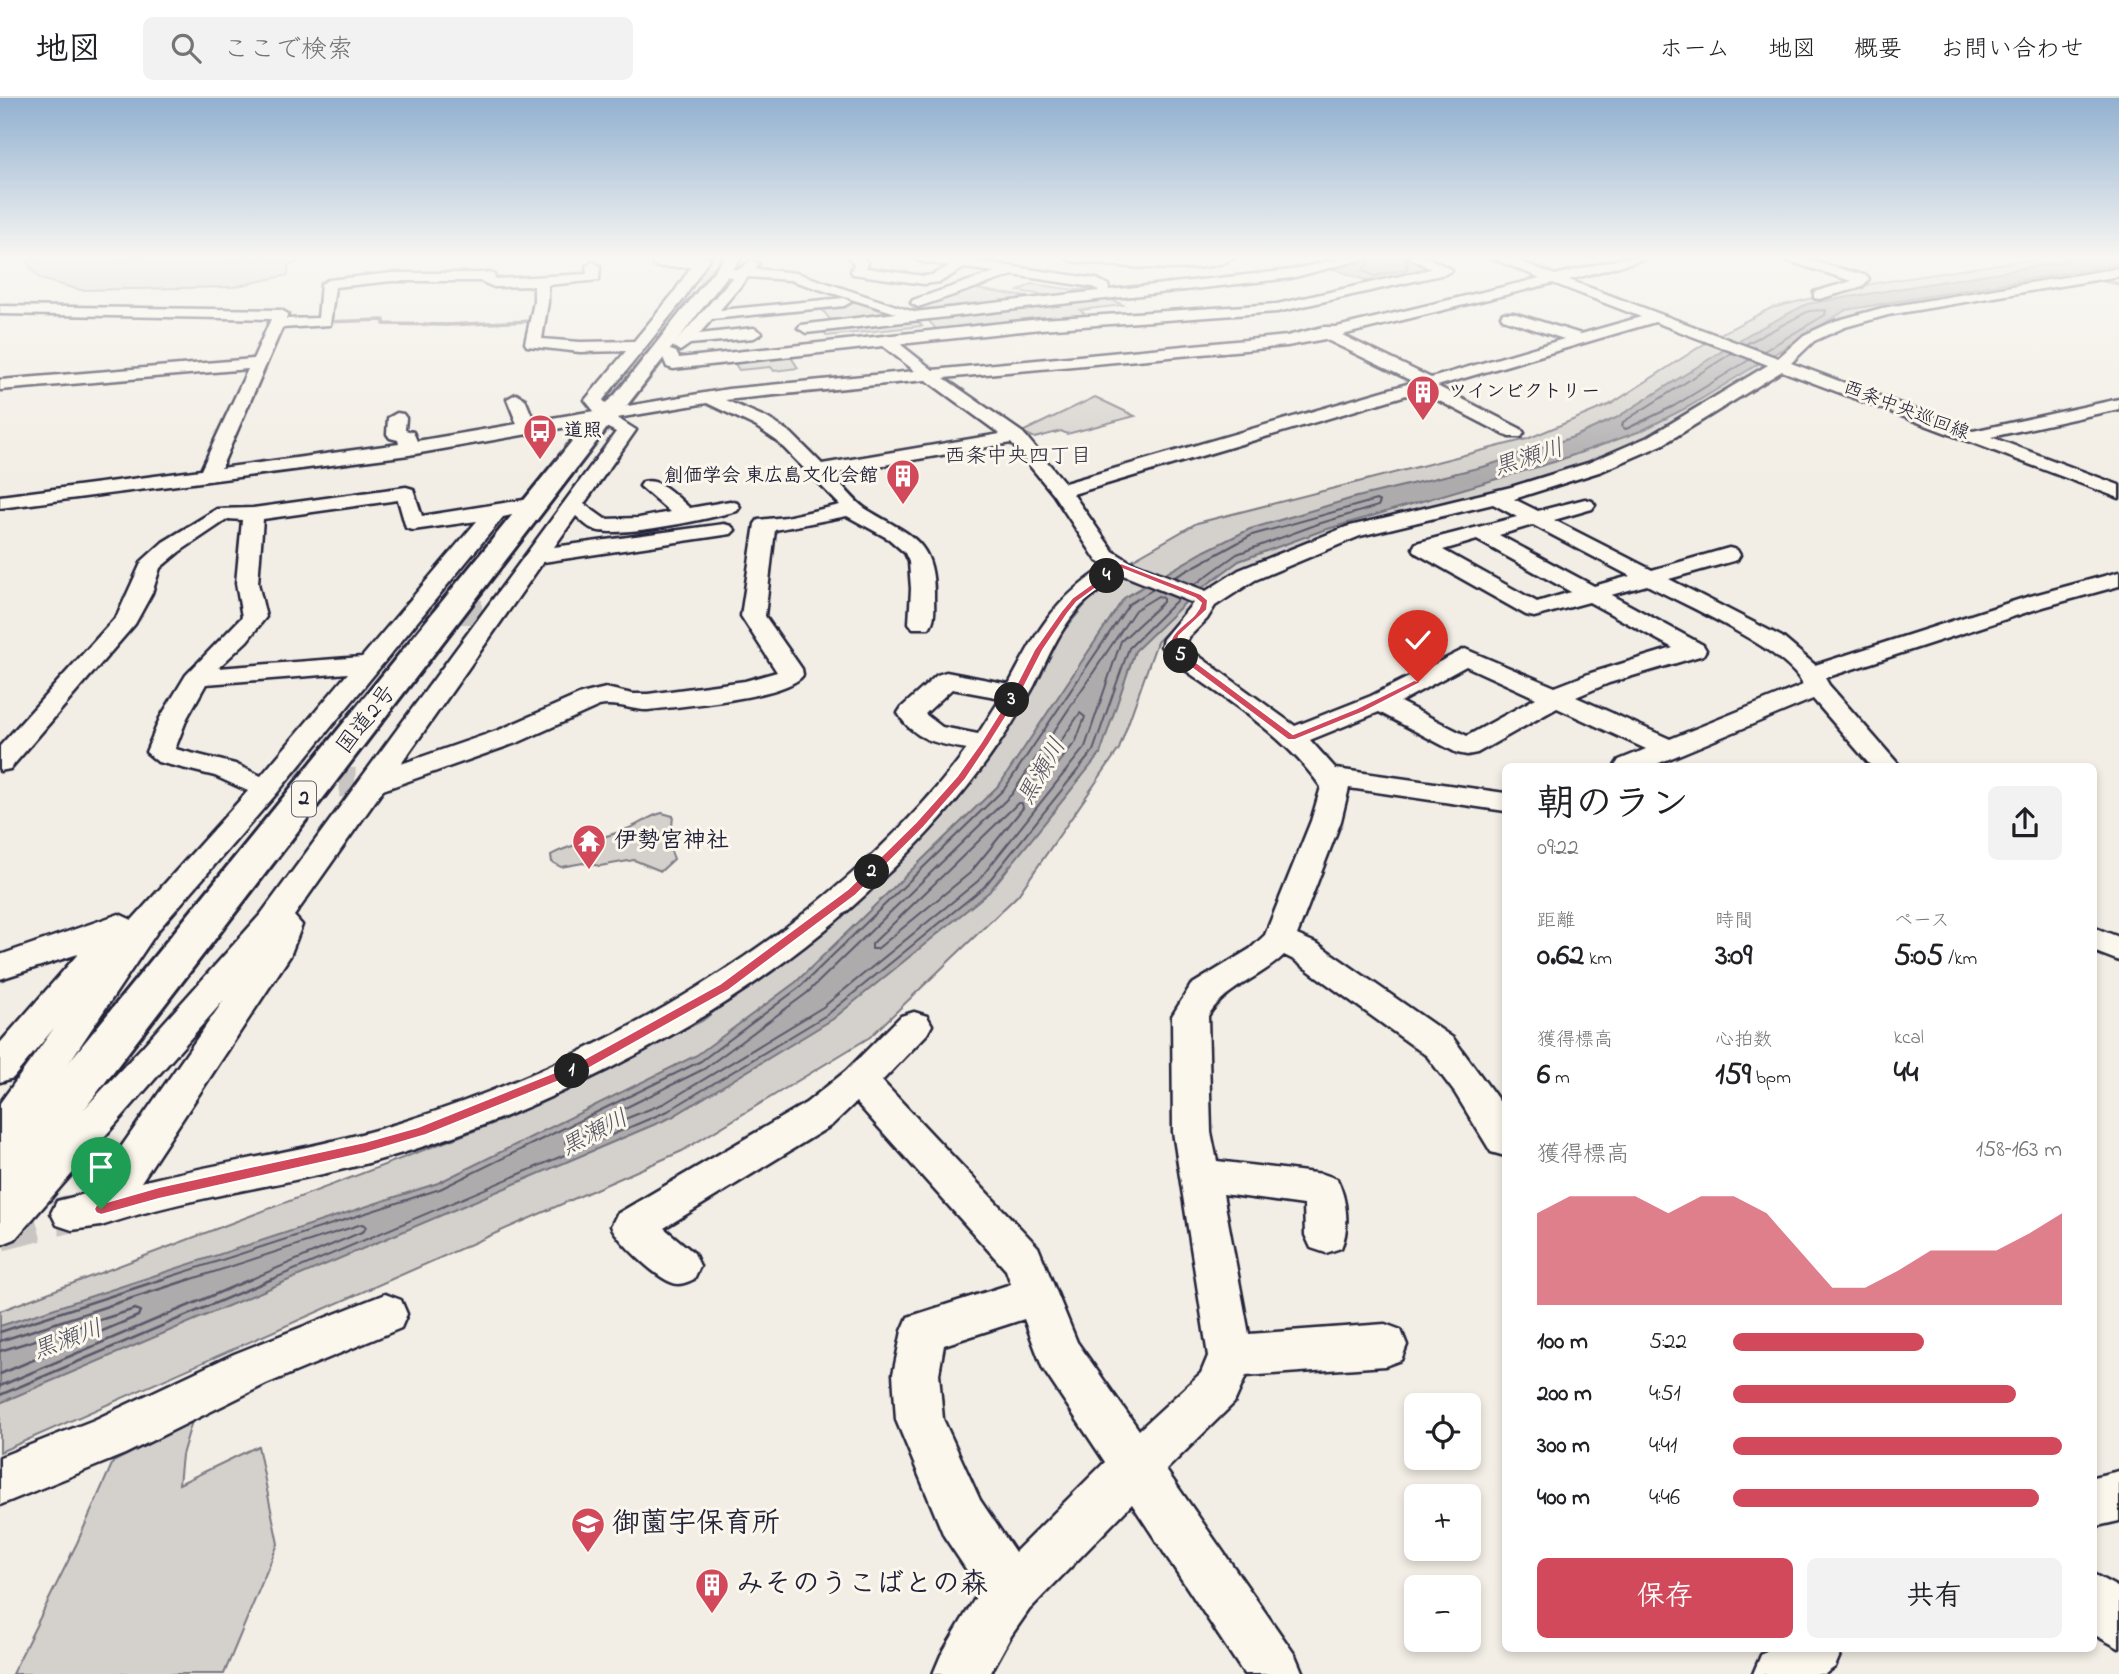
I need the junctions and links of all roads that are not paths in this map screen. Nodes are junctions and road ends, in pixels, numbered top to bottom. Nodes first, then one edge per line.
1 (274, 331) edge
2 (535, 331) edge
3 (652, 331) edge
4 (680, 331) edge
5 (695, 331) edge
6 (931, 331) edge
7 (989, 331) edge
8 (1160, 331) edge
9 (1321, 331) edge
10 (1343, 331) edge
11 (1554, 331) edge
12 (1609, 331) edge
13 (1691, 331) edge
14 (1826, 331) edge
15 (766, 332) dead end
16 (1328, 334) junction
17 (937, 337) junction
18 (1580, 339) junction
19 (686, 340) junction
20 (888, 342) junction
21 (639, 346) junction
22 (1188, 353) junction
23 (670, 355) junction
24 (258, 363) junction
25 (1781, 364) junction
26 (645, 369) junction
27 (932, 374) junction
28 (1425, 384) junction
29 (0, 385) edge
30 (710, 397) junction
31 (516, 399) dead end
32 (2119, 404) edge
33 (606, 414) junction
34 (397, 418) dead end
35 (528, 428) junction
36 (1515, 433) dead end
37 (1973, 436) junction
38 (1016, 437) junction
39 (409, 449) junction
40 (817, 471) junction
41 (238, 472) junction
42 (208, 475) junction
43 (650, 486) dead end
44 (1061, 491) junction
45 (2119, 492) edge
46 (1495, 497) junction
47 (0, 502) edge
48 (536, 505) junction
49 (1585, 505) dead end
50 (730, 507) dead end
51 (580, 509) dead end
52 (850, 509) junction
53 (496, 512) junction
54 (224, 513) junction
55 (253, 514) junction
56 (686, 515) junction
57 (1534, 518) junction
58 (724, 530) dead end
59 (1480, 533) junction
60 (1729, 555) dead end
61 (539, 556) junction
62 (1121, 566) junction
63 (1647, 578) junction
64 (2119, 579) edge
65 (1592, 594) junction
66 (1202, 599) junction
67 (921, 622) dead end
68 (368, 664) junction
69 (200, 677) junction
70 (1814, 681) junction
71 (1017, 693) junction
72 (1558, 696) junction
73 (1380, 702) junction
74 (1292, 737) junction
75 (985, 744) junction
76 (1669, 749) junction
77 (0, 763) edge
78 (1636, 763) edge
79 (1883, 763) edge
80 (1328, 776) junction
81 (278, 782) junction
82 (364, 783) junction
83 (1502, 802) edge
84 (273, 922) junction
85 (135, 923) junction
86 (1279, 940) junction
87 (2097, 940) edge
88 (2119, 950) edge
89 (0, 967) edge
90 (914, 1025) dead end
91 (0, 1068) edge
92 (859, 1081) junction
93 (0, 1133) edge
94 (1502, 1136) edge
95 (1199, 1175) junction
96 (0, 1183) edge
97 (0, 1227) edge
98 (1326, 1235) dead end
99 (679, 1266) dead end
100 (1036, 1296) junction
101 (385, 1314) dead end
102 (1385, 1345) dead end
103 (1231, 1356) junction
104 (1134, 1467) junction
105 (0, 1481) edge
106 (2119, 1496) edge
107 (2097, 1501) edge
108 (1011, 1592) junction
109 (2097, 1603) edge
110 (2119, 1622) edge
111 (1810, 1652) edge
112 (960, 1674) edge
113 (1276, 1674) edge
114 (1780, 1674) edge

1 - 24 street
2 - 21 street
3 - 21 street
4 - 26 highway, 国道2号 / 2
5 - 19 street
6 - 17 street
7 - 17 street
8 - 22 street
9 - 16 street
10 - 16 street
11 - 18 street
12 - 18 street
13 - 25 street, 西条中央巡回線
14 - 25 street
15 - 19 street
16 - 22 street
16 - 28 street
17 - 20 street
18 - 28 street
19 - 23 street
20 - 23 street
20 - 27 street
21 - 33 street
22 - 27 street
23 - 26 street
24 - 29 street
24 - 42 street
25 - 37 street, 西条中央巡回線
25 - 46 street
26 - 33 highway, 国道2号 / 2
27 - 30 street
27 - 38 street
28 - 36 street
28 - 44 street
30 - 33 street
30 - 40 street
31 - 35 street
32 - 37 street
33 - 35 street
33 - 48 highway, 国道2号 / 2
33 - 61 street
34 - 39 street
35 - 39 street
37 - 45 street, 西条中央巡回線
38 - 40 street
38 - 44 street
39 - 41 street
40 - 52 street
41 - 42 street
41 - 54 street
42 - 47 street
43 - 56 street
44 - 62 street
46 - 57 street
46 - 66 street
48 - 53 street
48 - 96 highway, 国道2号 / 2
49 - 57 street
50 - 56 street
51 - 56 street
52 - 67 street
52 - 82 street
53 - 55 street
53 - 68 street
54 - 55 street
54 - 77 street
55 - 69 street
57 - 59 street
57 - 63 street
58 - 61 street
59 - 65 street
59 - 65 street
60 - 63 street
61 - 82 street
62 - 66 street
62 - 71 street
63 - 65 street
63 - 70 street
64 - 70 street
65 - 72 street
66 - 74 street
68 - 69 street
68 - 81 street
69 - 81 street
70 - 76 street
70 - 79 street
71 - 75 street
71 - 75 street
72 - 73 street
72 - 73 street
72 - 76 street
73 - 74 street
74 - 80 street
75 - 84 street
76 - 78 street
80 - 83 street
80 - 86 street
81 - 85 street
82 - 84 street
84 - 97 street
85 - 89 street
85 - 91 street
85 - 93 street
86 - 94 street
86 - 95 street
87 - 88 street
90 - 92 street
92 - 99 street
92 - 100 street
95 - 98 street
95 - 103 street
100 - 104 street
100 - 108 street
101 - 105 street
102 - 103 street
103 - 104 street
104 - 108 street
104 - 113 street
106 - 107 street
108 - 112 street
109 - 110 street
111 - 114 street

